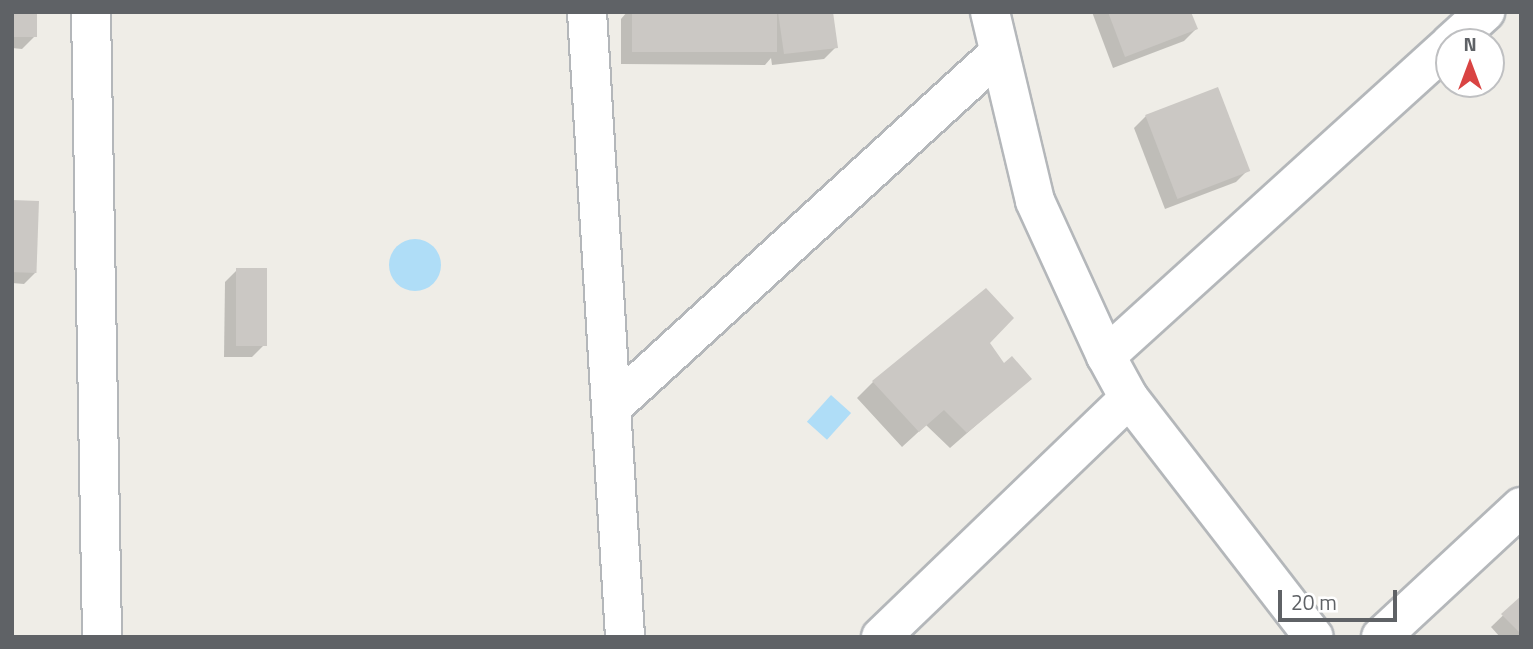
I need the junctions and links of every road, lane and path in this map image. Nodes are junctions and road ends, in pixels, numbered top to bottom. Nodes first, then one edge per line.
1 (91, 12) edge
2 (587, 12) edge
3 (990, 12) edge
4 (1485, 12) edge
5 (1467, 28) edge
6 (998, 54) junction
7 (1435, 58) edge
8 (1106, 356) junction
9 (1129, 398) junction
10 (612, 407) junction
11 (1521, 507) edge
12 (102, 637) edge
13 (625, 637) edge
14 (881, 637) edge
15 (1314, 637) edge
16 (1381, 637) edge

1 - 12 street
2 - 10 street
3 - 6 street
4 - 5 street
6 - 8 street
6 - 10 street
7 - 8 street
8 - 9 street
9 - 14 street
9 - 15 street
10 - 13 street
11 - 16 street

